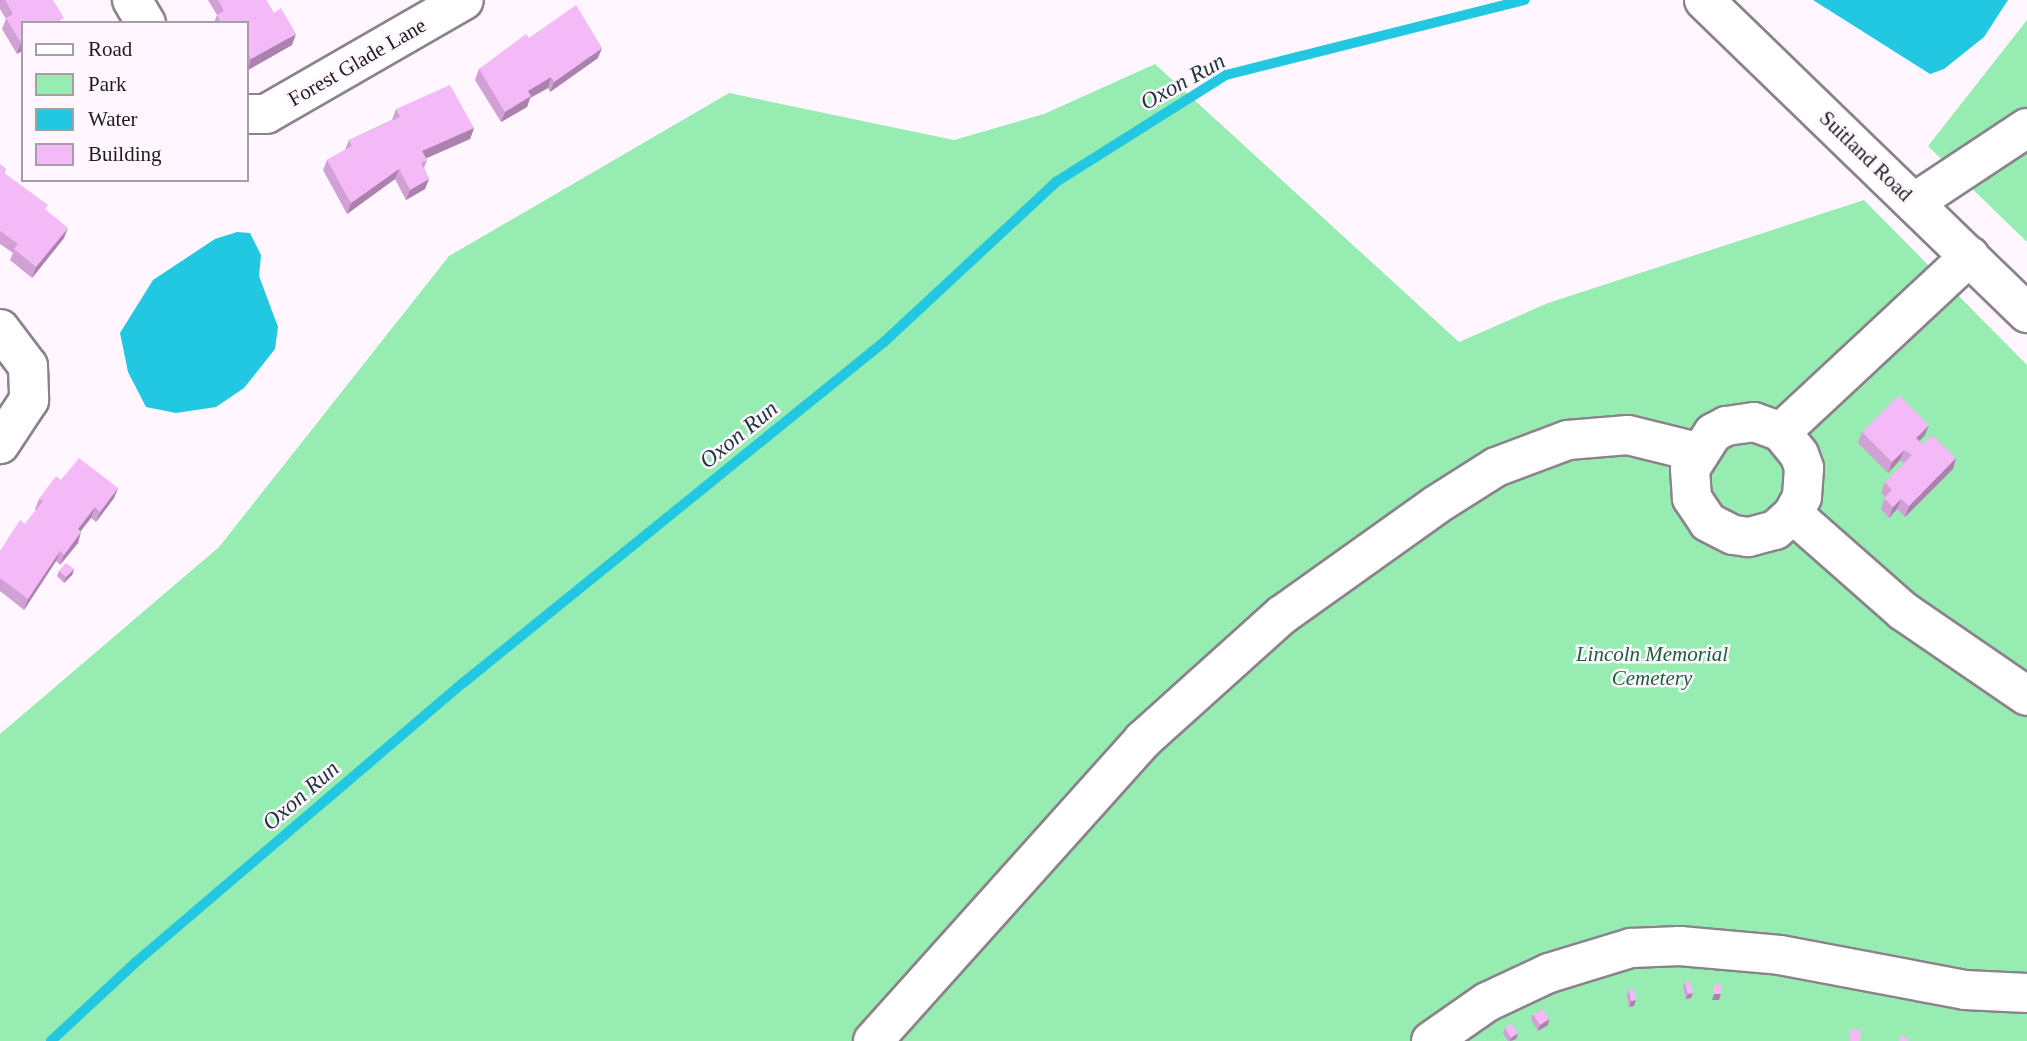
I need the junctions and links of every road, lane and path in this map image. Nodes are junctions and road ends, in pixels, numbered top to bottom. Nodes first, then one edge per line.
1 (132, 0) edge
2 (464, 0) edge
3 (1704, 0) edge
4 (145, 21) edge
5 (248, 114) edge
6 (2027, 128) edge
7 (1915, 202) junction
8 (1970, 257) junction
9 (2027, 313) edge
10 (0, 329) edge
11 (1781, 432) junction
12 (0, 444) edge
13 (1697, 452) junction
14 (1793, 514) junction
15 (2027, 696) edge
16 (2027, 993) edge
17 (873, 1041) edge
18 (1431, 1041) edge

1 - 4 main road
2 - 5 main road, Forest Glade Lane
3 - 7 main road, Suitland Road
6 - 7 main road
7 - 8 main road, Suitland Road
8 - 9 main road, Suitland Road
8 - 11 main road
10 - 12 main road
11 - 13 main road
11 - 14 main road
13 - 14 main road
13 - 17 main road
14 - 15 main road
16 - 18 main road

